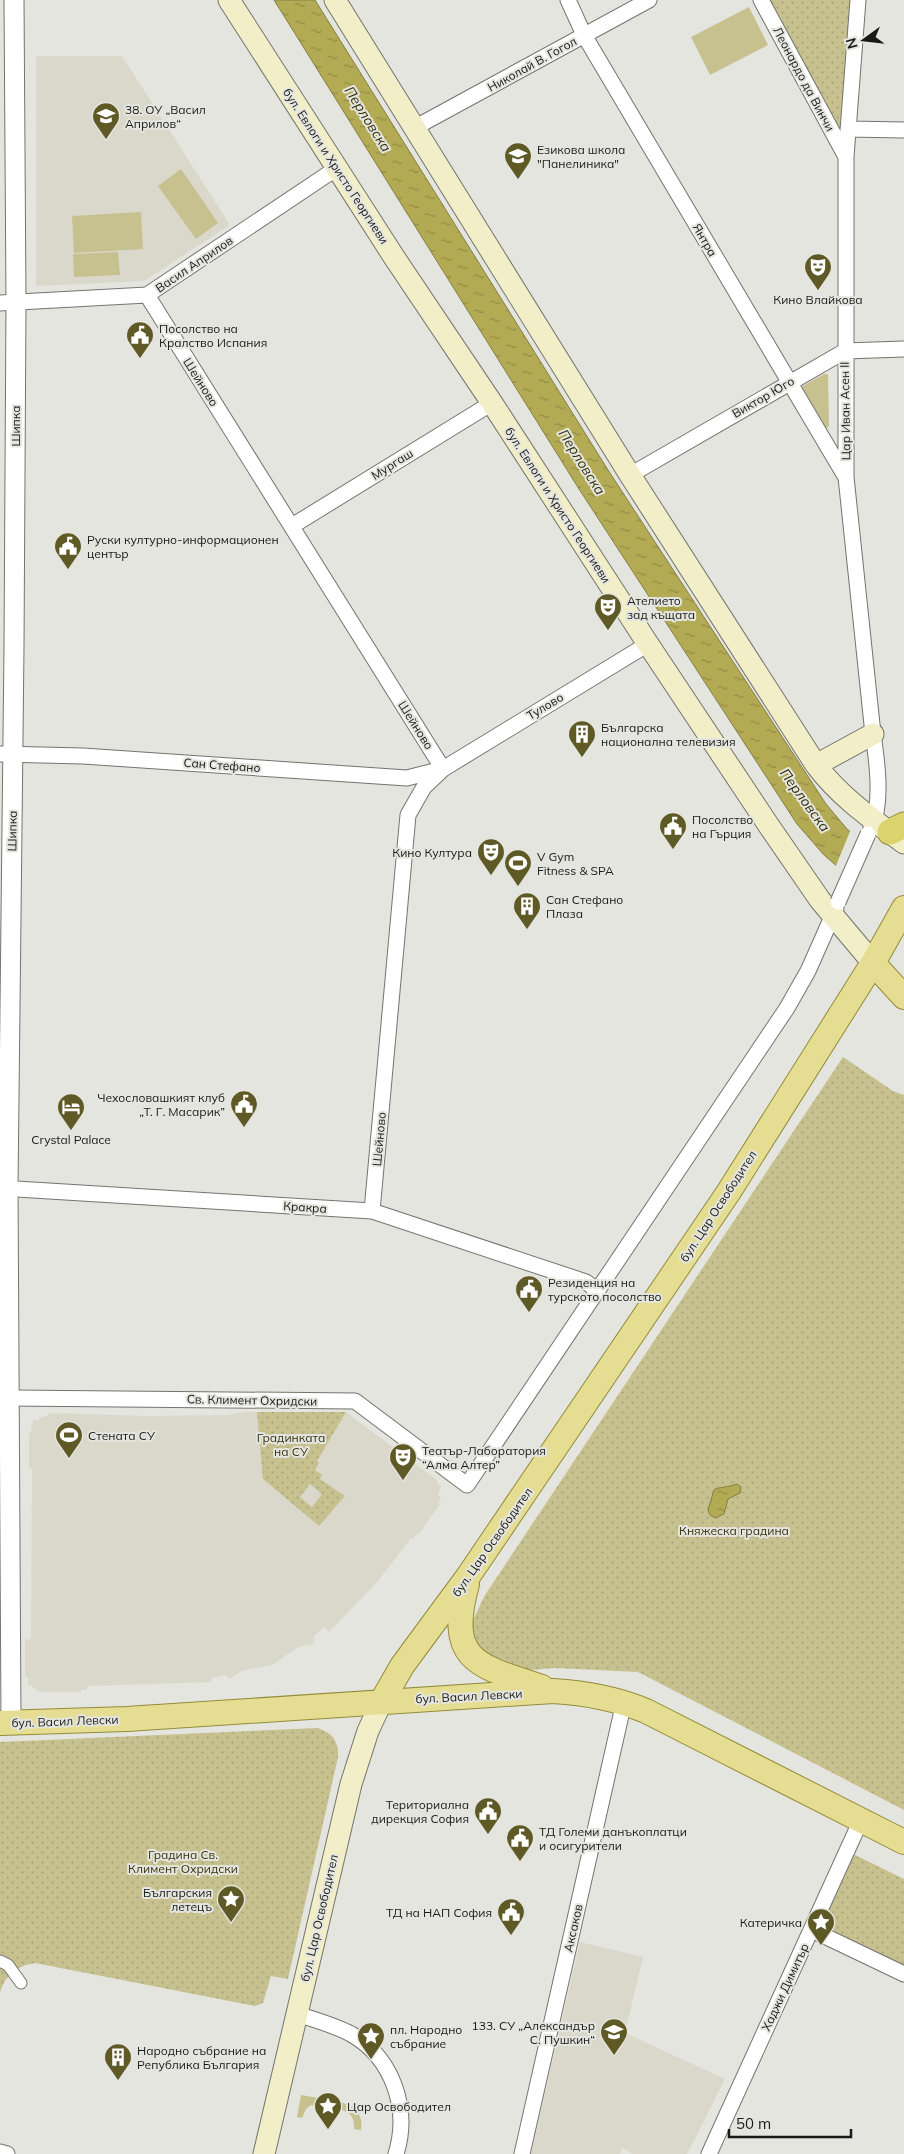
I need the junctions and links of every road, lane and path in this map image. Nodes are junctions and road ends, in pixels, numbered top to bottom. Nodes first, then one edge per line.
1 (14, 0) edge
2 (229, 0) edge
3 (335, 0) edge
4 (568, 0) edge
5 (650, 0) edge
6 (761, 0) edge
7 (858, 0) edge
8 (584, 35) junction
9 (414, 128) junction
10 (848, 129) junction
11 (904, 130) edge
12 (846, 157) junction
13 (339, 170) junction
14 (147, 295) junction
15 (8, 302) edge
16 (904, 349) edge
17 (845, 351) junction
18 (788, 382) junction
19 (492, 403) junction
20 (630, 475) junction
21 (846, 477) junction
22 (292, 526) junction
23 (648, 644) junction
24 (873, 734) junction
25 (6, 754) edge
26 (816, 765) junction
27 (443, 769) junction
28 (888, 831) edge
29 (904, 908) edge
30 (835, 909) junction
31 (879, 954) junction
32 (904, 997) edge
33 (4, 1187) edge
34 (372, 1211) junction
35 (597, 1290) junction
36 (10, 1398) junction
37 (470, 1575) junction
38 (553, 1691) junction
39 (382, 1701) junction
40 (624, 1702) junction
41 (5, 1723) edge
42 (861, 1820) junction
43 (904, 1842) edge
44 (812, 1930) junction
45 (0, 1961) edge
46 (904, 1974) edge
47 (21, 1984) dead end
48 (297, 2014) junction
49 (0, 2152) edge
50 (7, 2154) edge
51 (264, 2154) edge
52 (396, 2154) edge
53 (522, 2154) edge
54 (709, 2154) edge

1 - 15 street, Шипка
2 - 13 main road, бул. Евлоги и Христо Георгиеви
3 - 9 main road
4 - 8 street, Янтра
5 - 8 street, Николай В. Гогол
6 - 12 street, Леонардо да Винчи
7 - 10 street, Цар Иван Асен II
8 - 9 street, Николай В. Гогол
8 - 18 street, Янтра
9 - 20 main road
10 - 11 street
10 - 12 street, Цар Иван Асен II
12 - 17 street, Цар Иван Асен II
13 - 14 street, Васил Априлов
13 - 19 main road, бул. Евлоги и Христо Георгиеви
14 - 15 street, Васил Априлов
14 - 22 street, Шейново
15 - 25 street, Шипка
16 - 17 street, Виктор Юго
17 - 18 street, Виктор Юго
17 - 21 street, Цар Иван Асен II
18 - 20 street, Виктор Юго
18 - 21 street, Янтра
19 - 22 street, Мургаш
19 - 23 main road, бул. Евлоги и Христо Георгиеви
20 - 26 main road
21 - 24 street, Цар Иван Асен II
22 - 27 street, Шейново
23 - 27 street, Тулово
23 - 30 main road, бул. Евлоги и Христо Георгиеви
24 - 26 main road
24 - 28 street, Цар Иван Асен II
25 - 27 street, Сан Стефано
25 - 33 street, Шипка
26 - 28 main road
27 - 34 street, Шейново
28 - 30 street, Цар Иван Асен II, bridge
29 - 31 main road, бул. Цар Освободител
30 - 31 main road, бул. Евлоги и Христо Георгиеви
30 - 35 street
31 - 32 main road, бул. Евлоги и Христо Георгиеви
31 - 37 main road, бул. Цар Освободител
33 - 34 street, Кракра
33 - 36 street, Шипка
34 - 35 street, Кракра
35 - 36 street, Св. Климент Охридски
36 - 41 street, Шипка
37 - 38 main road
37 - 39 main road, бул. Цар Освободител
38 - 39 main road, бул. Васил Левски
38 - 40 main road, бул. Васил Левски
39 - 41 main road, бул. Васил Левски
39 - 48 main road, бул. Цар Освободител
40 - 42 main road, бул. Васил Левски
40 - 53 street, Аксаков
42 - 43 main road, бул. Васил Левски
42 - 44 street, Хаджи Димитър
44 - 46 street
44 - 54 street, Хаджи Димитър
45 - 47 street
48 - 51 main road, бул. Цар Освободител
48 - 52 street
49 - 50 street

